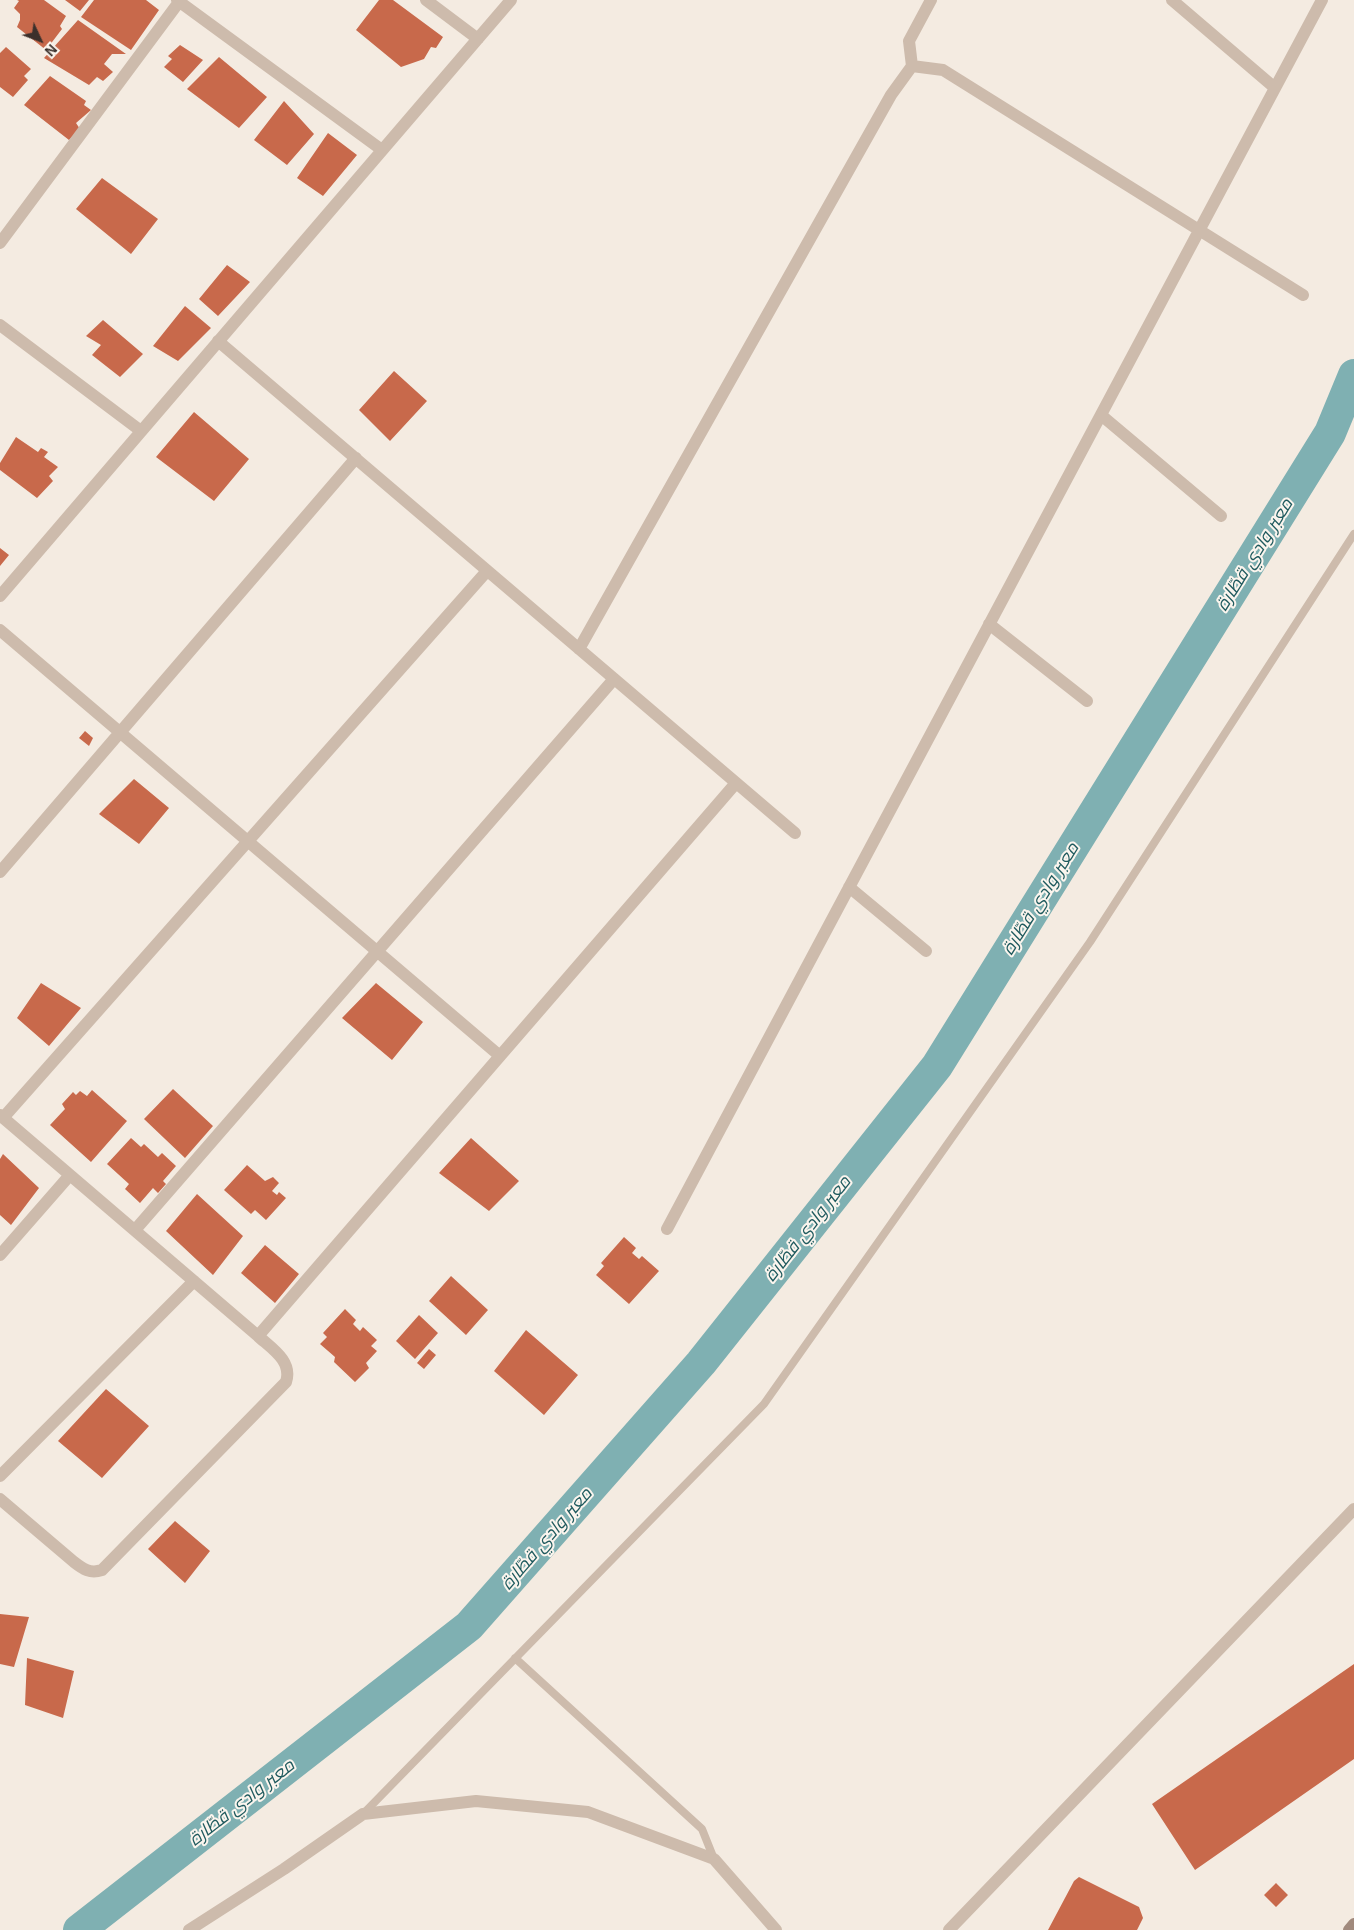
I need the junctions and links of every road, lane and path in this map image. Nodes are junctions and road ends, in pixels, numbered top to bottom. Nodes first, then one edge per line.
1 (426, 0) edge
2 (511, 0) edge
3 (931, 0) edge
4 (1172, 0) edge
5 (1322, 0) edge
6 (178, 1) edge
7 (478, 39) junction
8 (912, 66) junction
9 (1275, 88) junction
10 (382, 150) junction
11 (1198, 232) junction
12 (0, 243) edge
13 (1303, 295) dead end
14 (0, 325) edge
15 (218, 341) junction
16 (1101, 415) junction
17 (141, 431) junction
18 (356, 458) junction
19 (1221, 516) dead end
20 (1354, 534) edge
21 (487, 571) junction
22 (0, 596) edge
23 (989, 624) junction
24 (0, 630) edge
25 (579, 649) junction
26 (614, 679) junction
27 (1087, 701) dead end
28 (120, 732) junction
29 (736, 783) junction
30 (794, 833) dead end
31 (248, 842) junction
32 (0, 872) edge
33 (849, 887) junction
34 (926, 951) dead end
35 (377, 952) junction
36 (500, 1056) junction
37 (2, 1117) edge
38 (70, 1175) junction
39 (667, 1229) dead end
40 (135, 1230) junction
41 (0, 1256) edge
42 (194, 1280) junction
43 (258, 1336) junction
44 (0, 1476) edge
45 (0, 1499) edge
46 (1354, 1509) edge
47 (515, 1658) junction
48 (363, 1814) junction
49 (714, 1860) junction
50 (1354, 1924) edge
51 (189, 1930) edge
52 (776, 1930) edge
53 (949, 1930) edge
54 (1349, 1930) edge

1 - 7 street
2 - 7 street
3 - 8 street
4 - 9 street
5 - 9 street
6 - 10 street
6 - 12 street
7 - 10 street
8 - 11 street
8 - 25 street
9 - 11 street
10 - 15 street
11 - 13 street
11 - 16 street
14 - 17 street
15 - 17 street
15 - 18 street
16 - 19 street
16 - 23 street
17 - 22 street
18 - 21 street
18 - 28 street
20 - 47 lane
21 - 25 street
21 - 31 street
23 - 27 street
23 - 33 street
24 - 28 street
25 - 26 street
26 - 29 street
26 - 35 street
28 - 31 street
28 - 32 street
29 - 30 street
29 - 36 street
31 - 35 street
31 - 37 street
33 - 34 street
33 - 39 street
35 - 36 street
35 - 40 street
36 - 43 street
37 - 38 street
38 - 40 street
38 - 41 street
40 - 42 street
42 - 43 street
42 - 44 street
43 - 45 street
46 - 53 street
47 - 48 lane
47 - 49 lane
48 - 49 street
48 - 51 street
49 - 52 street
50 - 54 street

